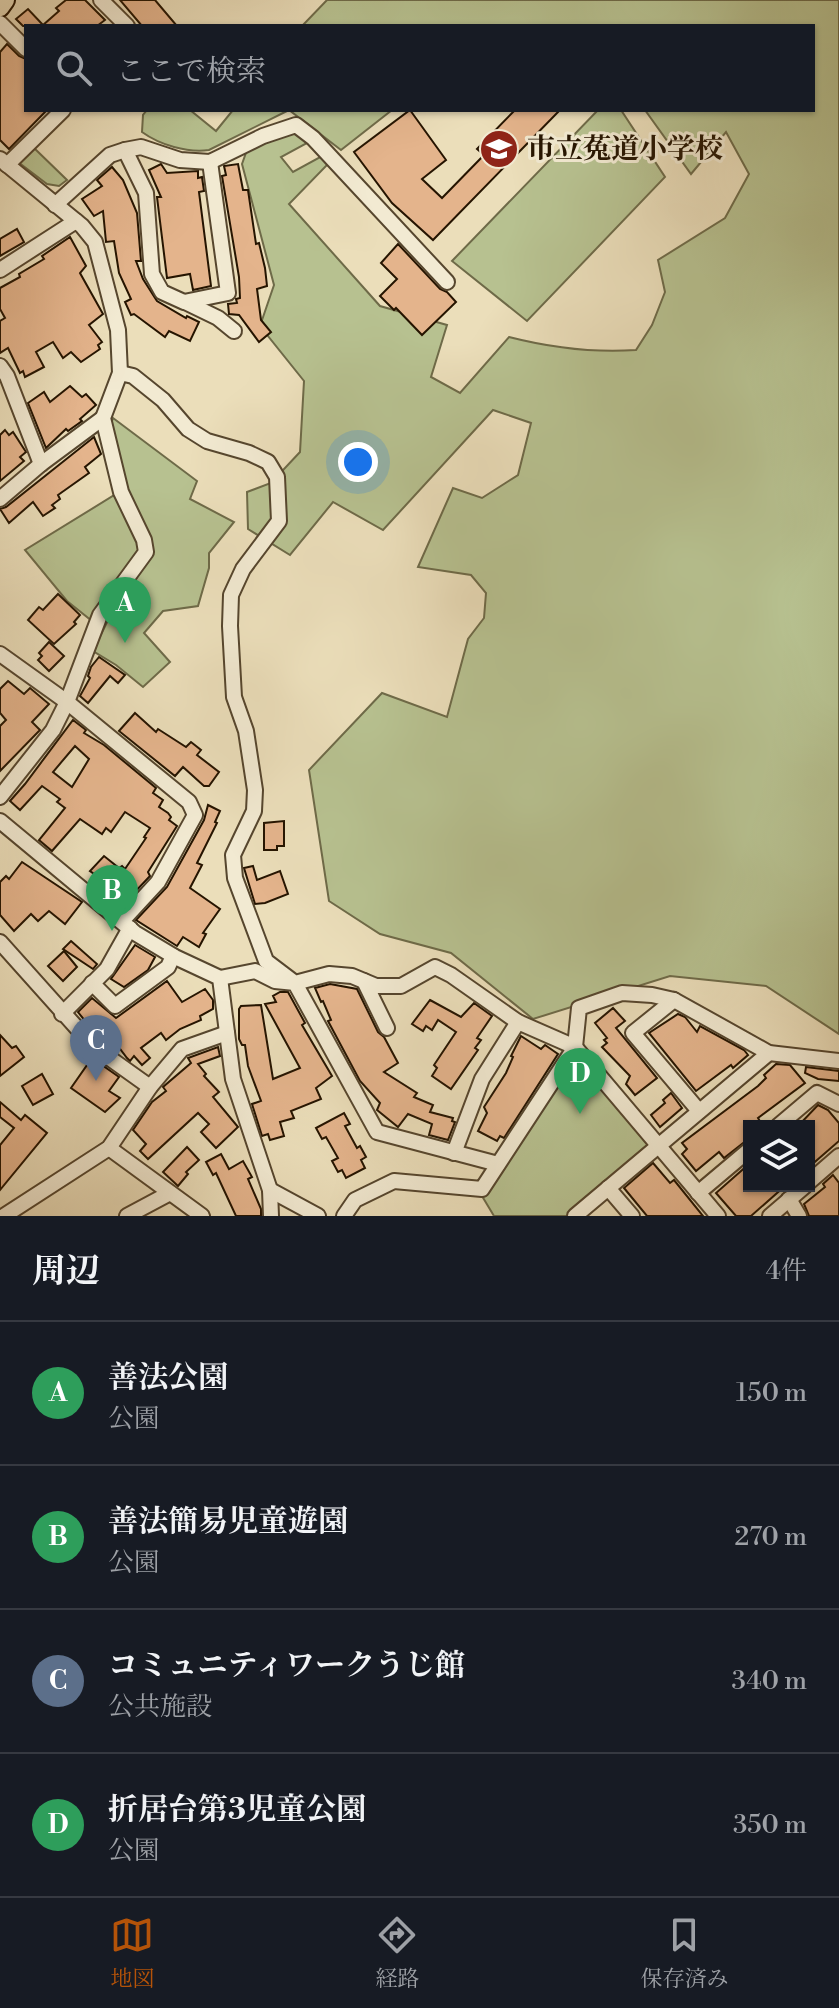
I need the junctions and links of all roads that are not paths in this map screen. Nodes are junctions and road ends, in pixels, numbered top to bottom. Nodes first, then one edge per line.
1 (5, 0) edge
2 (101, 0) edge
3 (0, 7) edge
4 (0, 23) edge
5 (125, 24) edge
6 (24, 47) edge
7 (61, 112) edge
8 (125, 150) junction
9 (4, 162) edge
10 (210, 162) junction
11 (55, 205) junction
12 (76, 221) junction
13 (0, 270) edge
14 (447, 282) dead end
15 (184, 302) junction
16 (234, 331) dead end
17 (0, 366) edge
18 (120, 373) junction
19 (103, 418) junction
20 (41, 464) junction
21 (0, 499) edge
22 (0, 654) edge
23 (67, 702) junction
24 (0, 797) edge
25 (0, 821) edge
26 (127, 924) junction
27 (0, 942) edge
28 (173, 956) junction
29 (220, 978) junction
30 (364, 981) junction
31 (92, 983) junction
32 (295, 983) junction
33 (674, 1000) junction
34 (62, 1014) junction
35 (518, 1022) junction
36 (387, 1028) dead end
37 (227, 1033) junction
38 (575, 1047) junction
39 (769, 1053) junction
40 (839, 1061) edge
41 (150, 1087) junction
42 (839, 1104) edge
43 (699, 1111) junction
44 (785, 1120) edge
45 (658, 1146) junction
46 (109, 1148) junction
47 (454, 1153) junction
48 (743, 1155) edge
49 (839, 1156) edge
50 (498, 1164) junction
51 (815, 1177) edge
52 (608, 1188) junction
53 (270, 1190) junction
54 (797, 1192) edge
55 (170, 1193) junction
56 (698, 1193) junction
57 (789, 1199) junction
58 (4, 1216) edge
59 (127, 1216) edge
60 (202, 1216) edge
61 (271, 1216) edge
62 (318, 1216) edge
63 (344, 1216) edge
64 (575, 1216) edge
65 (632, 1216) edge
66 (718, 1216) edge
67 (770, 1216) edge
68 (799, 1216) edge

1 - 3 main road
2 - 5 street
4 - 6 street
7 - 9 street
8 - 10 street
8 - 11 street
8 - 15 street
9 - 11 street
10 - 14 street
10 - 15 street
11 - 12 street
12 - 13 street
12 - 18 street
15 - 16 street
17 - 20 street
18 - 19 street
18 - 32 street
19 - 20 street
19 - 23 street
20 - 21 street
22 - 23 street
23 - 24 street
23 - 26 street
25 - 26 street
26 - 28 street
26 - 31 street
27 - 34 street
28 - 29 street
28 - 31 street
29 - 32 street
29 - 37 street
30 - 32 street
30 - 35 street
30 - 36 street
31 - 34 street
32 - 47 street
33 - 38 street
33 - 39 street
33 - 43 street
34 - 41 street
35 - 38 street
35 - 47 street
37 - 41 street
37 - 53 street
38 - 45 street
38 - 50 street
39 - 40 street
39 - 43 street
41 - 46 street
42 - 44 street
43 - 45 street
45 - 52 street
45 - 56 street
46 - 55 street
46 - 58 street
47 - 50 street
48 - 56 street
49 - 51 street
50 - 63 street
52 - 64 street
52 - 65 street
53 - 61 street
53 - 62 street
54 - 57 street
55 - 59 street
55 - 60 street
56 - 66 street
57 - 67 street
57 - 68 street

